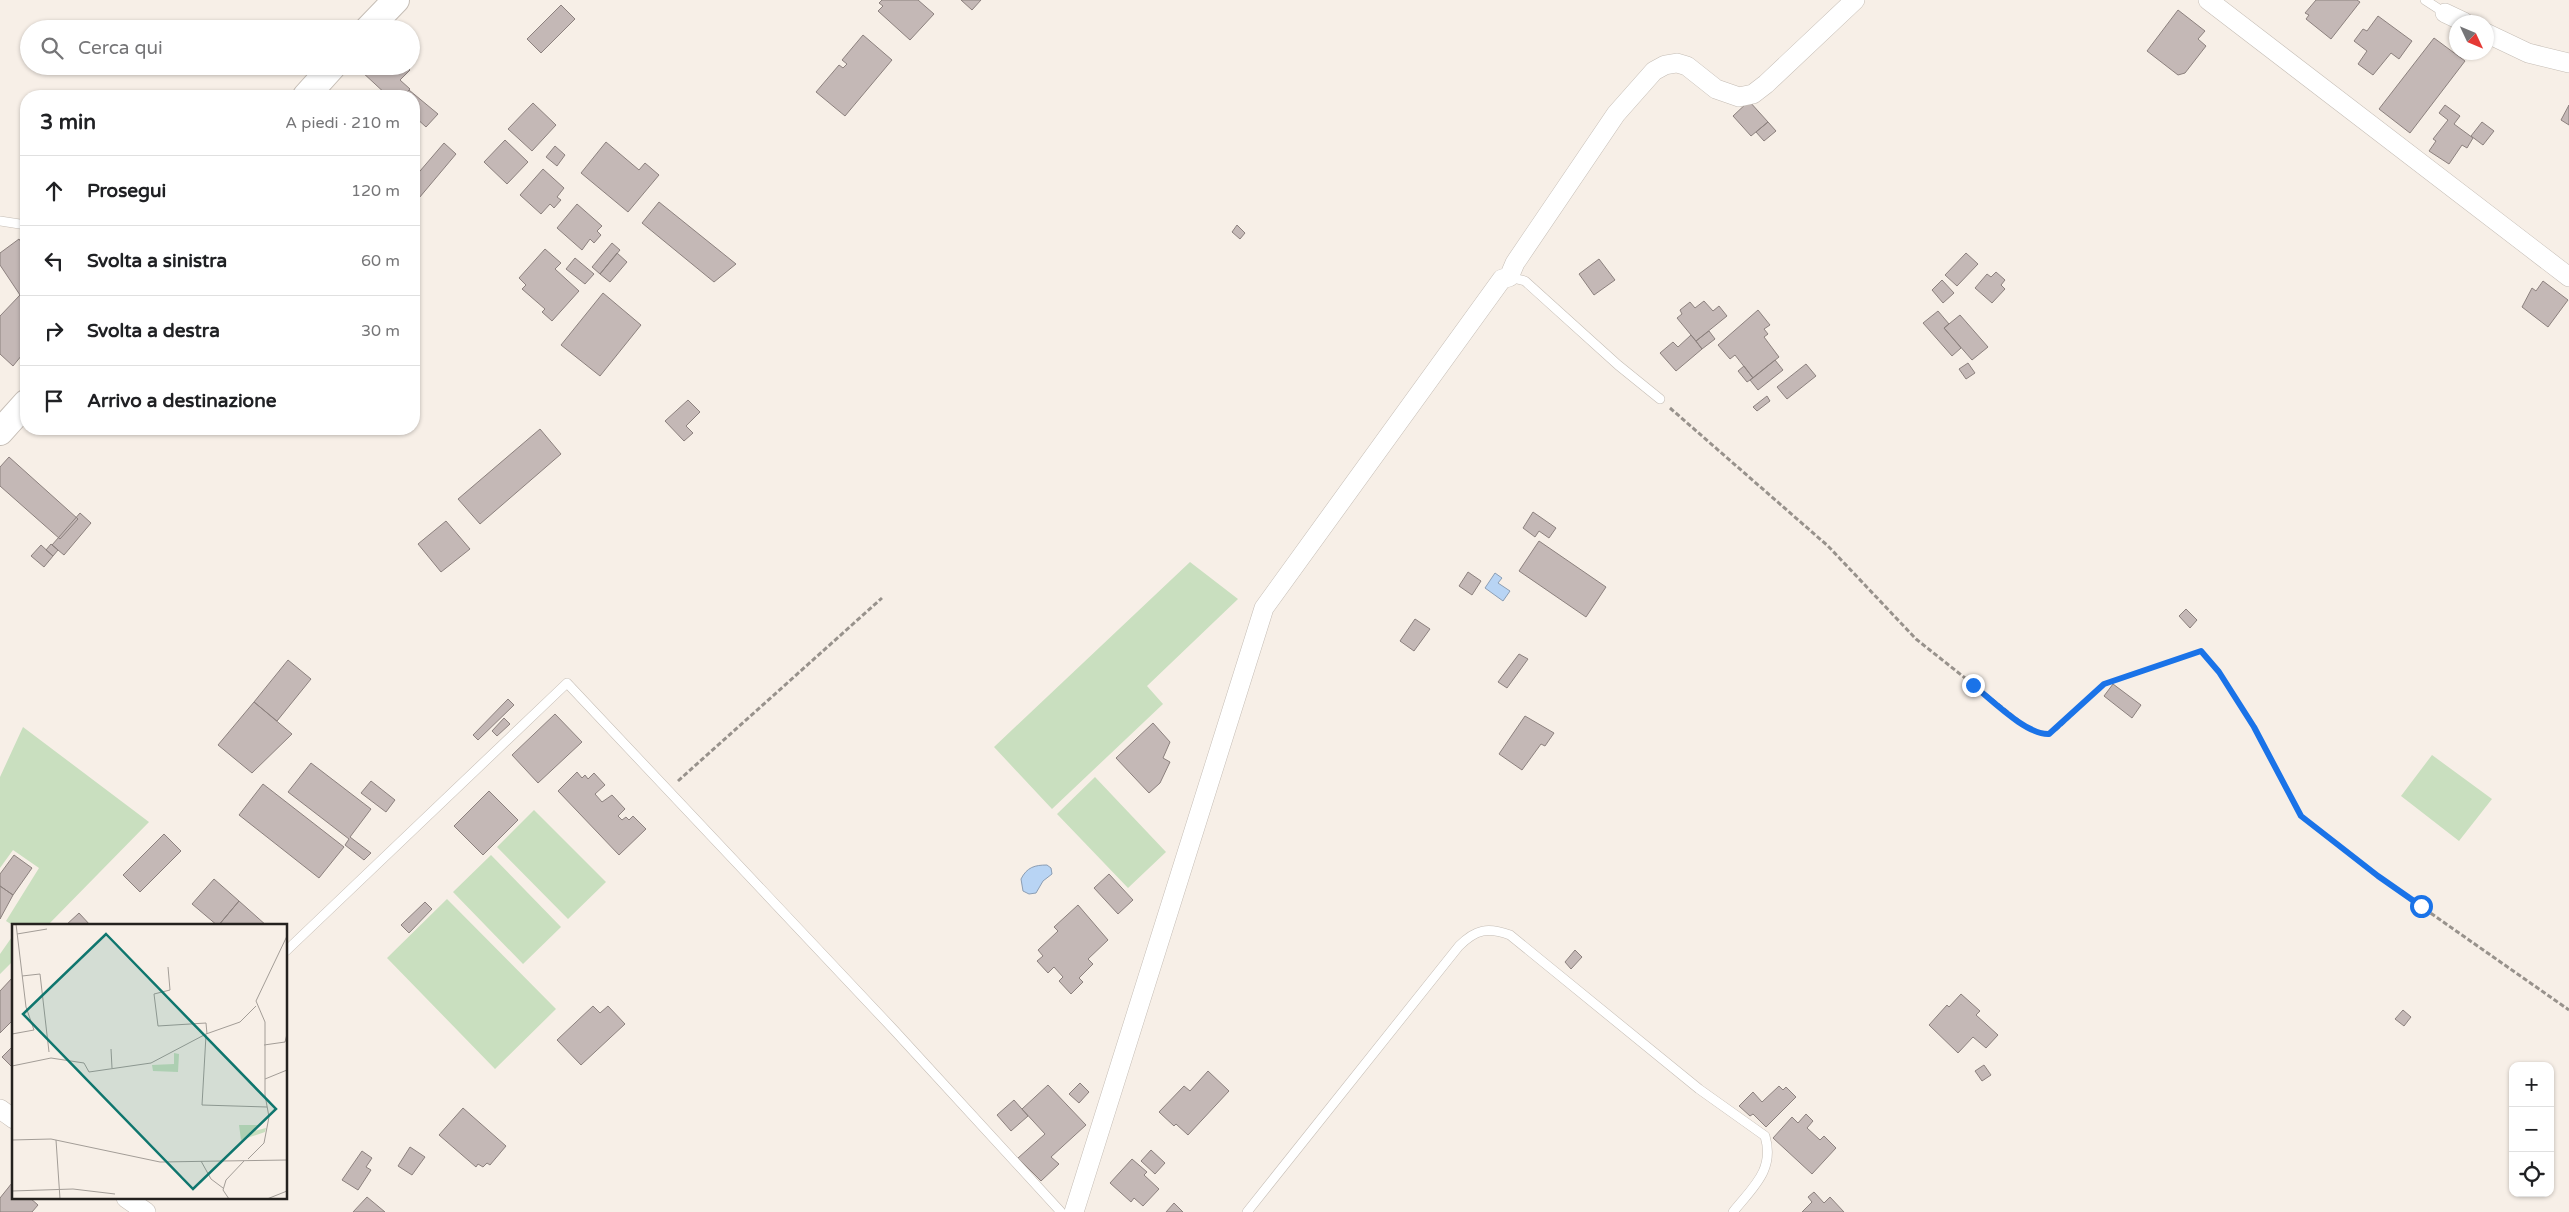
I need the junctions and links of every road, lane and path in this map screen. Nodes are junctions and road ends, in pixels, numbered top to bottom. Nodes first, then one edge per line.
1 (396, 0) edge
2 (1855, 0) edge
3 (2208, 0) edge
4 (2425, 0) edge
5 (2444, 14) joint
6 (2449, 16) edge
7 (377, 20) edge
8 (2494, 37) edge
9 (2569, 63) edge
10 (325, 75) edge
11 (311, 90) edge
12 (0, 221) edge
13 (20, 224) edge
14 (1509, 277) junction
15 (2569, 277) edge
16 (1660, 399) joint
17 (20, 410) edge
18 (0, 432) edge
19 (882, 598) dead end
20 (668, 790) junction
21 (288, 949) edge
22 (2569, 1010) edge
23 (0, 1109) edge
24 (12, 1118) edge
25 (129, 1200) edge
26 (146, 1212) edge
27 (1061, 1212) edge
28 (1074, 1212) edge
29 (1247, 1212) edge
30 (1733, 1212) edge

1 - 7 street
2 - 14 street
3 - 15 street
4 - 5 lane
5 - 6 street
8 - 9 street
10 - 11 street
12 - 13 lane
14 - 16 lane
14 - 28 street
16 - 22 path
17 - 18 street
19 - 20 path
20 - 21 lane
20 - 27 lane
23 - 24 street
25 - 26 street
29 - 30 lane

